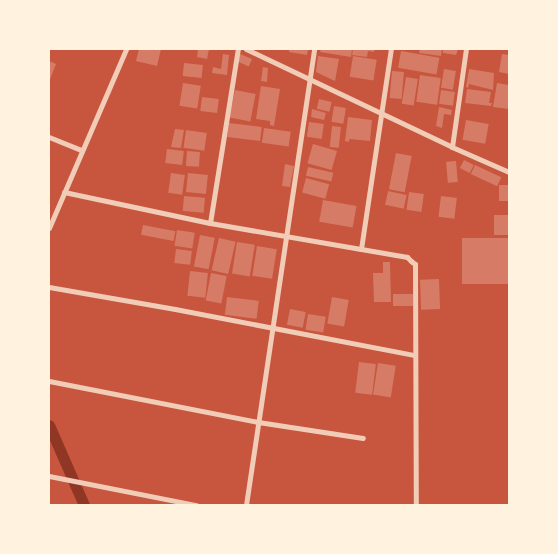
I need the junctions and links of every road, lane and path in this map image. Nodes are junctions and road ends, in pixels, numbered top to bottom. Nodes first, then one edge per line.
1 (126, 49) edge
2 (238, 49) edge
3 (246, 49) edge
4 (314, 49) edge
5 (391, 49) edge
6 (466, 49) edge
7 (308, 79) junction
8 (382, 113) junction
9 (49, 137) edge
10 (452, 147) junction
11 (82, 150) junction
12 (509, 172) edge
13 (64, 192) junction
14 (210, 223) junction
15 (49, 228) edge
16 (285, 237) junction
17 (361, 248) junction
18 (49, 287) edge
19 (271, 328) junction
20 (415, 356) junction
21 (49, 381) edge
22 (258, 422) junction
23 (363, 438) dead end
24 (49, 476) edge
25 (196, 505) edge
26 (246, 505) edge
27 (416, 505) edge

1 - 11 street
2 - 14 street
3 - 7 street
4 - 7 street
5 - 8 street
6 - 10 street
7 - 8 street
7 - 16 street
8 - 10 street
8 - 17 street
9 - 11 street
10 - 12 street
11 - 13 street
13 - 14 street
13 - 15 street
14 - 16 street
16 - 17 street
16 - 19 street
17 - 20 street
18 - 19 street
19 - 20 street
19 - 22 street
20 - 27 street
21 - 22 street
22 - 23 street
22 - 26 street
24 - 25 street

